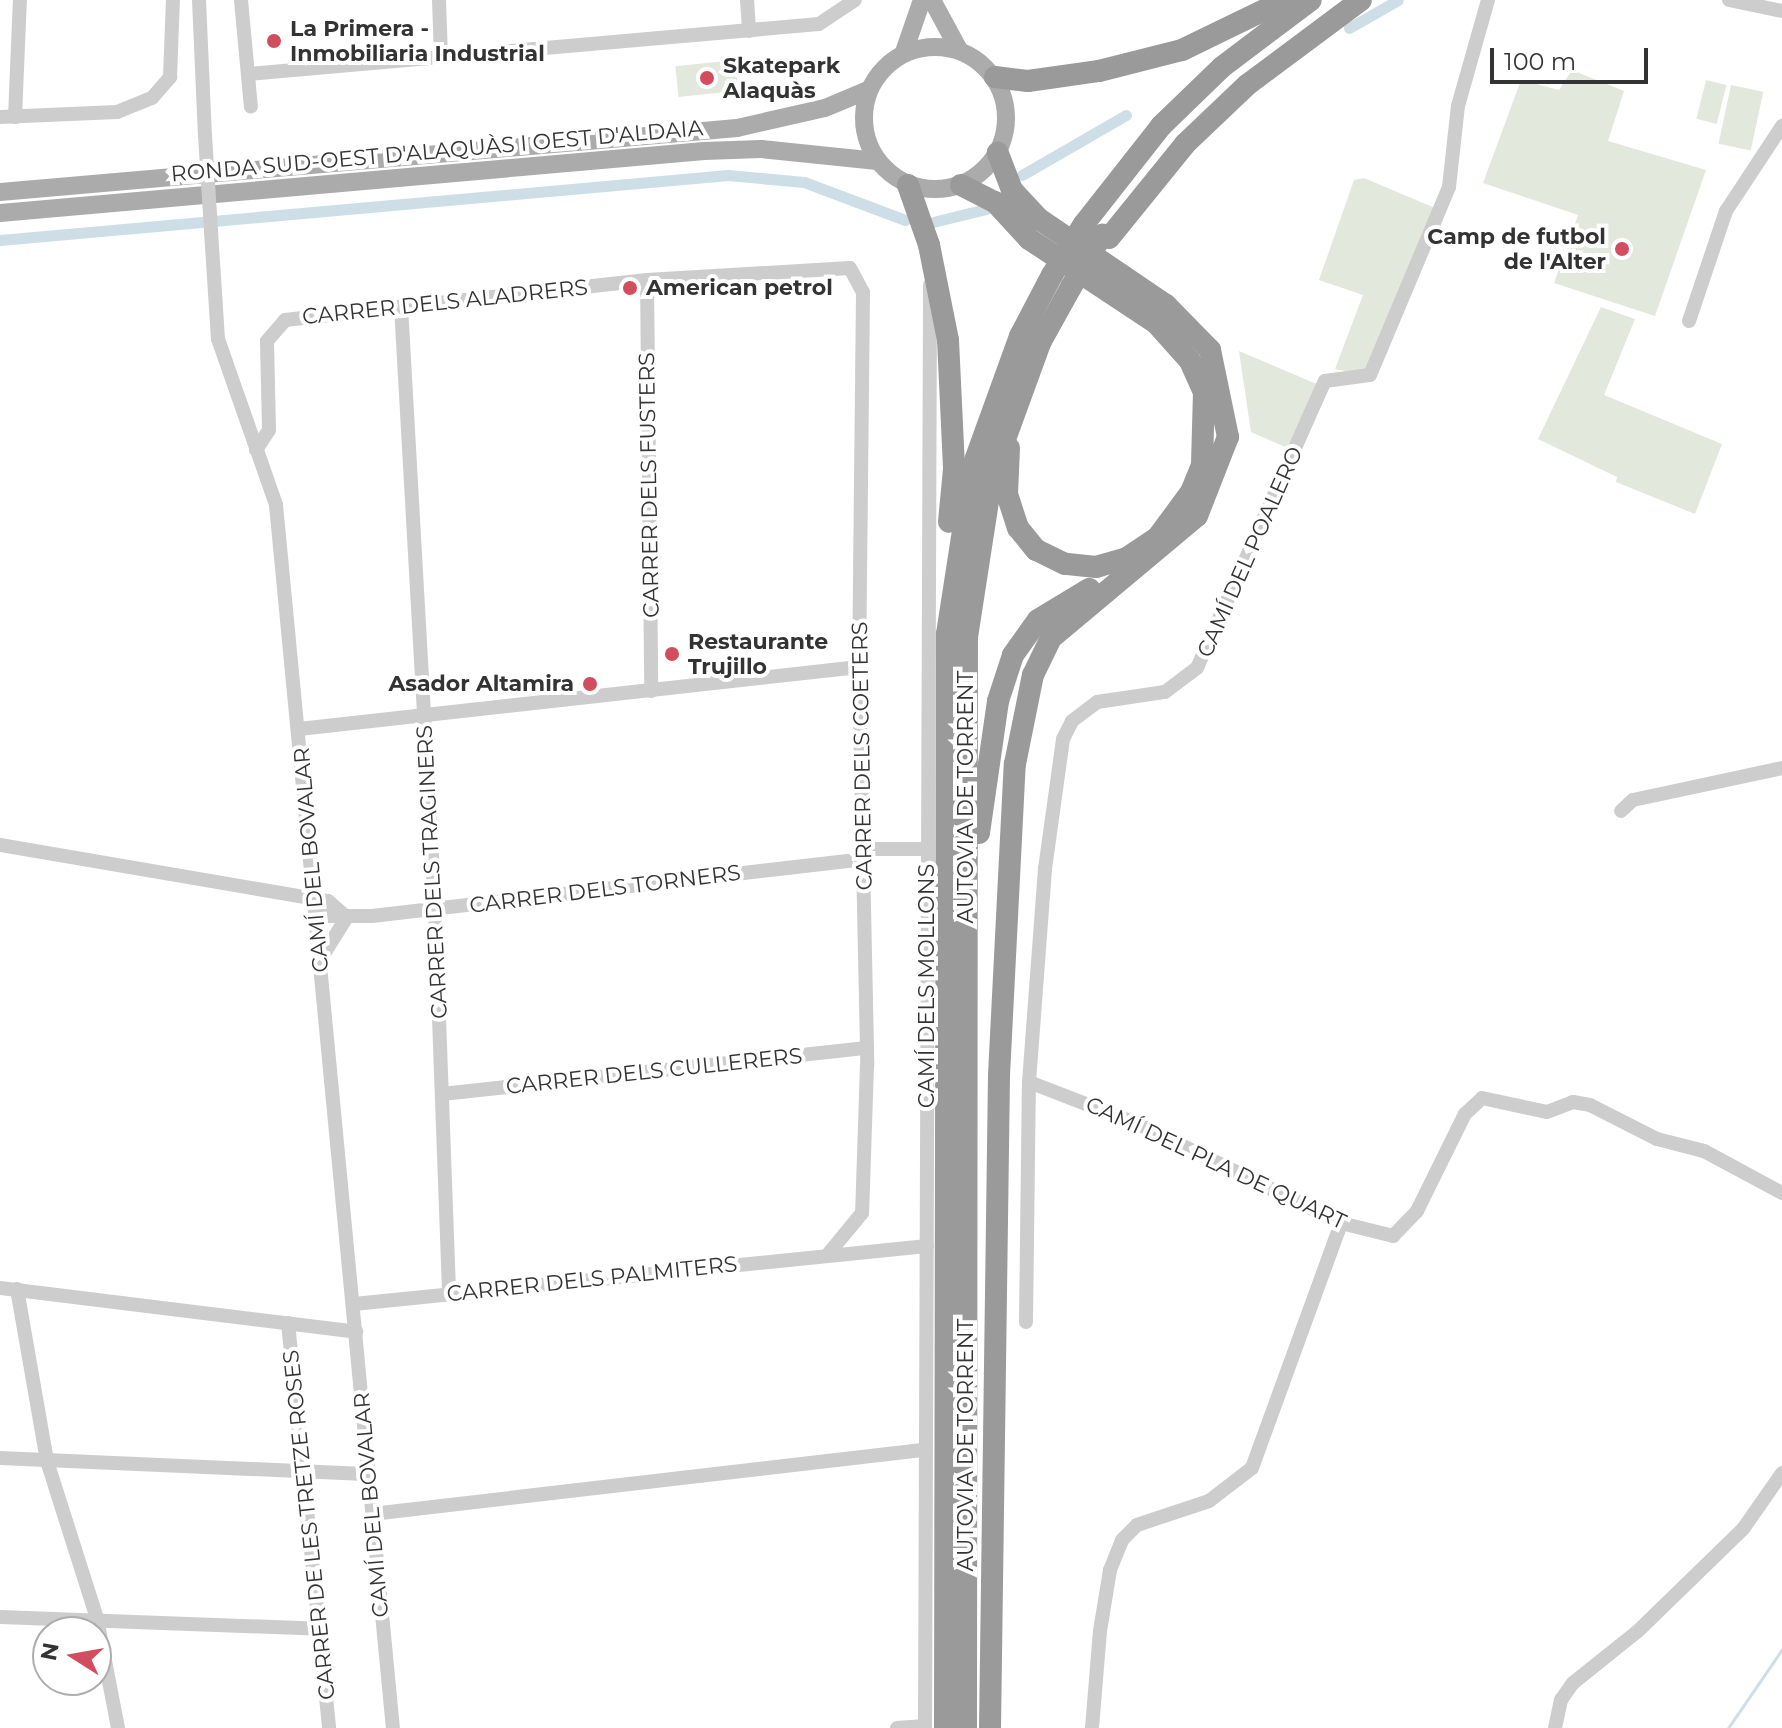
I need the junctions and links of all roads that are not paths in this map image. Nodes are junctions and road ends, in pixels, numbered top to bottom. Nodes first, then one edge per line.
1 (20, 0) edge
2 (173, 0) edge
3 (199, 0) edge
4 (241, 0) edge
5 (439, 0) edge
6 (747, 0) edge
7 (855, 0) edge
8 (932, 0) edge
9 (1285, 0) edge
10 (1311, 0) edge
11 (1347, 0) edge
12 (1361, 0) edge
13 (1488, 0) edge
14 (1729, 0) edge
15 (918, 6) edge
16 (1782, 11) edge
17 (749, 31) junction
18 (958, 48) junction
19 (904, 52) junction
20 (441, 58) junction
21 (248, 74) junction
22 (995, 77) junction
23 (868, 90) junction
24 (251, 107) dead end
25 (7, 117) edge
26 (1782, 126) edge
27 (998, 153) junction
28 (877, 161) junction
29 (908, 185) junction
30 (961, 185) junction
31 (0, 192) edge
32 (0, 213) edge
33 (1098, 232) junction
34 (929, 245) junction
35 (832, 265) joint
36 (647, 280) junction
37 (1067, 284) junction
38 (401, 306) junction
39 (1689, 321) dead end
40 (256, 450) junction
41 (1173, 543) junction
42 (859, 667) junction
43 (651, 691) junction
44 (424, 715) junction
45 (299, 729) junction
46 (945, 766) junction
47 (1782, 768) edge
48 (1621, 811) dead end
49 (0, 845) edge
50 (926, 849) junction
51 (863, 854) junction
52 (315, 908) junction
53 (435, 909) junction
54 (347, 917) junction
55 (320, 960) junction
56 (867, 1048) junction
57 (966, 1078) junction
58 (1029, 1082) junction
59 (442, 1094) junction
60 (1782, 1193) edge
61 (1341, 1223) junction
62 (927, 1246) junction
63 (829, 1253) junction
64 (0, 1288) edge
65 (17, 1289) junction
66 (449, 1294) junction
67 (354, 1304) junction
68 (1026, 1322) dead end
69 (288, 1323) junction
70 (356, 1332) junction
71 (922, 1450) junction
72 (0, 1458) edge
73 (47, 1461) junction
74 (304, 1473) junction
75 (1782, 1473) edge
76 (365, 1474) junction
77 (372, 1514) junction
78 (96, 1616) edge
79 (0, 1617) edge
80 (32, 1618) edge
81 (112, 1620) edge
82 (320, 1629) junction
83 (112, 1696) edge
84 (932, 1727) edge
85 (118, 1728) edge
86 (329, 1728) edge
87 (393, 1728) edge
88 (897, 1728) edge
89 (966, 1728) edge
90 (990, 1728) edge
91 (1092, 1728) edge
92 (1555, 1728) edge

1 - 25 street
2 - 25 street
3 - 40 street, CAMÍ DEL BOVALAR, bridge
4 - 21 street
5 - 20 street
6 - 17 street
7 - 17 street
8 - 18 main road
9 - 22 highway
10 - 33 highway, AUTOVIA DE TORRENT
11 - 33 highway, AUTOVIA DE TORRENT
12 - 33 highway
13 - 58 street, CAMÍ DEL POALERO
14 - 16 street
15 - 19 main road
17 - 20 street
18 - 19 main road
18 - 22 main road
19 - 23 main road
20 - 21 street
21 - 24 street
22 - 27 main road
23 - 28 main road
23 - 31 main road, RONDA SUD-OEST D'ALAQUÀS I OEST D'ALDAIA
26 - 39 street
27 - 30 main road
27 - 41 highway
28 - 29 main road
28 - 32 main road, RONDA SUD-OEST D'ALAQUÀS I OEST D'ALDAIA
29 - 30 main road
29 - 34 highway
30 - 37 highway
33 - 37 highway, AUTOVIA DE TORRENT, bridge
34 - 46 highway
34 - 50 street, CAMÍ DELS MOLLONS
35 - 36 street, CARRER DELS ALADRERS
35 - 42 street, CARRER DELS COETERS
36 - 38 street, CARRER DELS ALADRERS
36 - 43 street, CARRER DELS FUSTERS
37 - 46 highway, AUTOVIA DE TORRENT
37 - 57 highway, AUTOVIA DE TORRENT
38 - 40 street, CARRER DELS ALADRERS
38 - 44 street, CARRER DELS TRAGINERS
40 - 45 street, CAMÍ DEL BOVALAR
41 - 57 highway
41 - 90 highway
42 - 43 street
42 - 51 street, CARRER DELS COETERS
43 - 44 street
44 - 45 street
44 - 53 street, CARRER DELS TRAGINERS
45 - 52 street, CAMÍ DEL BOVALAR
46 - 84 highway, AUTOVIA DE TORRENT
47 - 48 street
49 - 52 street
50 - 51 street, CARRER DELS TORNERS
50 - 62 street, CAMÍ DELS MOLLONS
51 - 53 street, CARRER DELS TORNERS
51 - 56 street, CARRER DELS COETERS
52 - 54 street
52 - 55 street, CAMÍ DEL BOVALAR
53 - 54 street, CARRER DELS TORNERS
53 - 59 street, CARRER DELS TRAGINERS
54 - 55 street
55 - 67 street, CAMÍ DEL BOVALAR
56 - 59 street, CARRER DELS CULLERERS
56 - 63 street, CARRER DELS COETERS
57 - 89 highway, AUTOVIA DE TORRENT
58 - 61 street, CAMÍ DEL PLA DE QUART
58 - 68 street
59 - 66 street, CARRER DELS TRAGINERS
60 - 61 street, CAMÍ DEL PLA DE QUART
61 - 91 street
62 - 63 street, CARRER DELS PALMITERS
62 - 71 street, CAMÍ DELS MOLLONS
63 - 66 street, CARRER DELS PALMITERS
64 - 65 street
65 - 69 street
65 - 73 street
66 - 67 street, CARRER DELS PALMITERS
67 - 70 street, CAMÍ DEL BOVALAR
69 - 70 street
69 - 74 street, CARRER DE LES TRETZE ROSES
70 - 76 street, CAMÍ DEL BOVALAR
71 - 77 street
71 - 84 street, CAMÍ DELS MOLLONS
72 - 73 street
73 - 74 street
73 - 78 street
74 - 76 street
74 - 82 street, CARRER DE LES TRETZE ROSES
75 - 92 street
76 - 77 street, CAMÍ DEL BOVALAR
77 - 87 street, CAMÍ DEL BOVALAR
79 - 80 street
81 - 82 street
82 - 86 street, CARRER DE LES TRETZE ROSES
83 - 85 street
84 - 88 street

